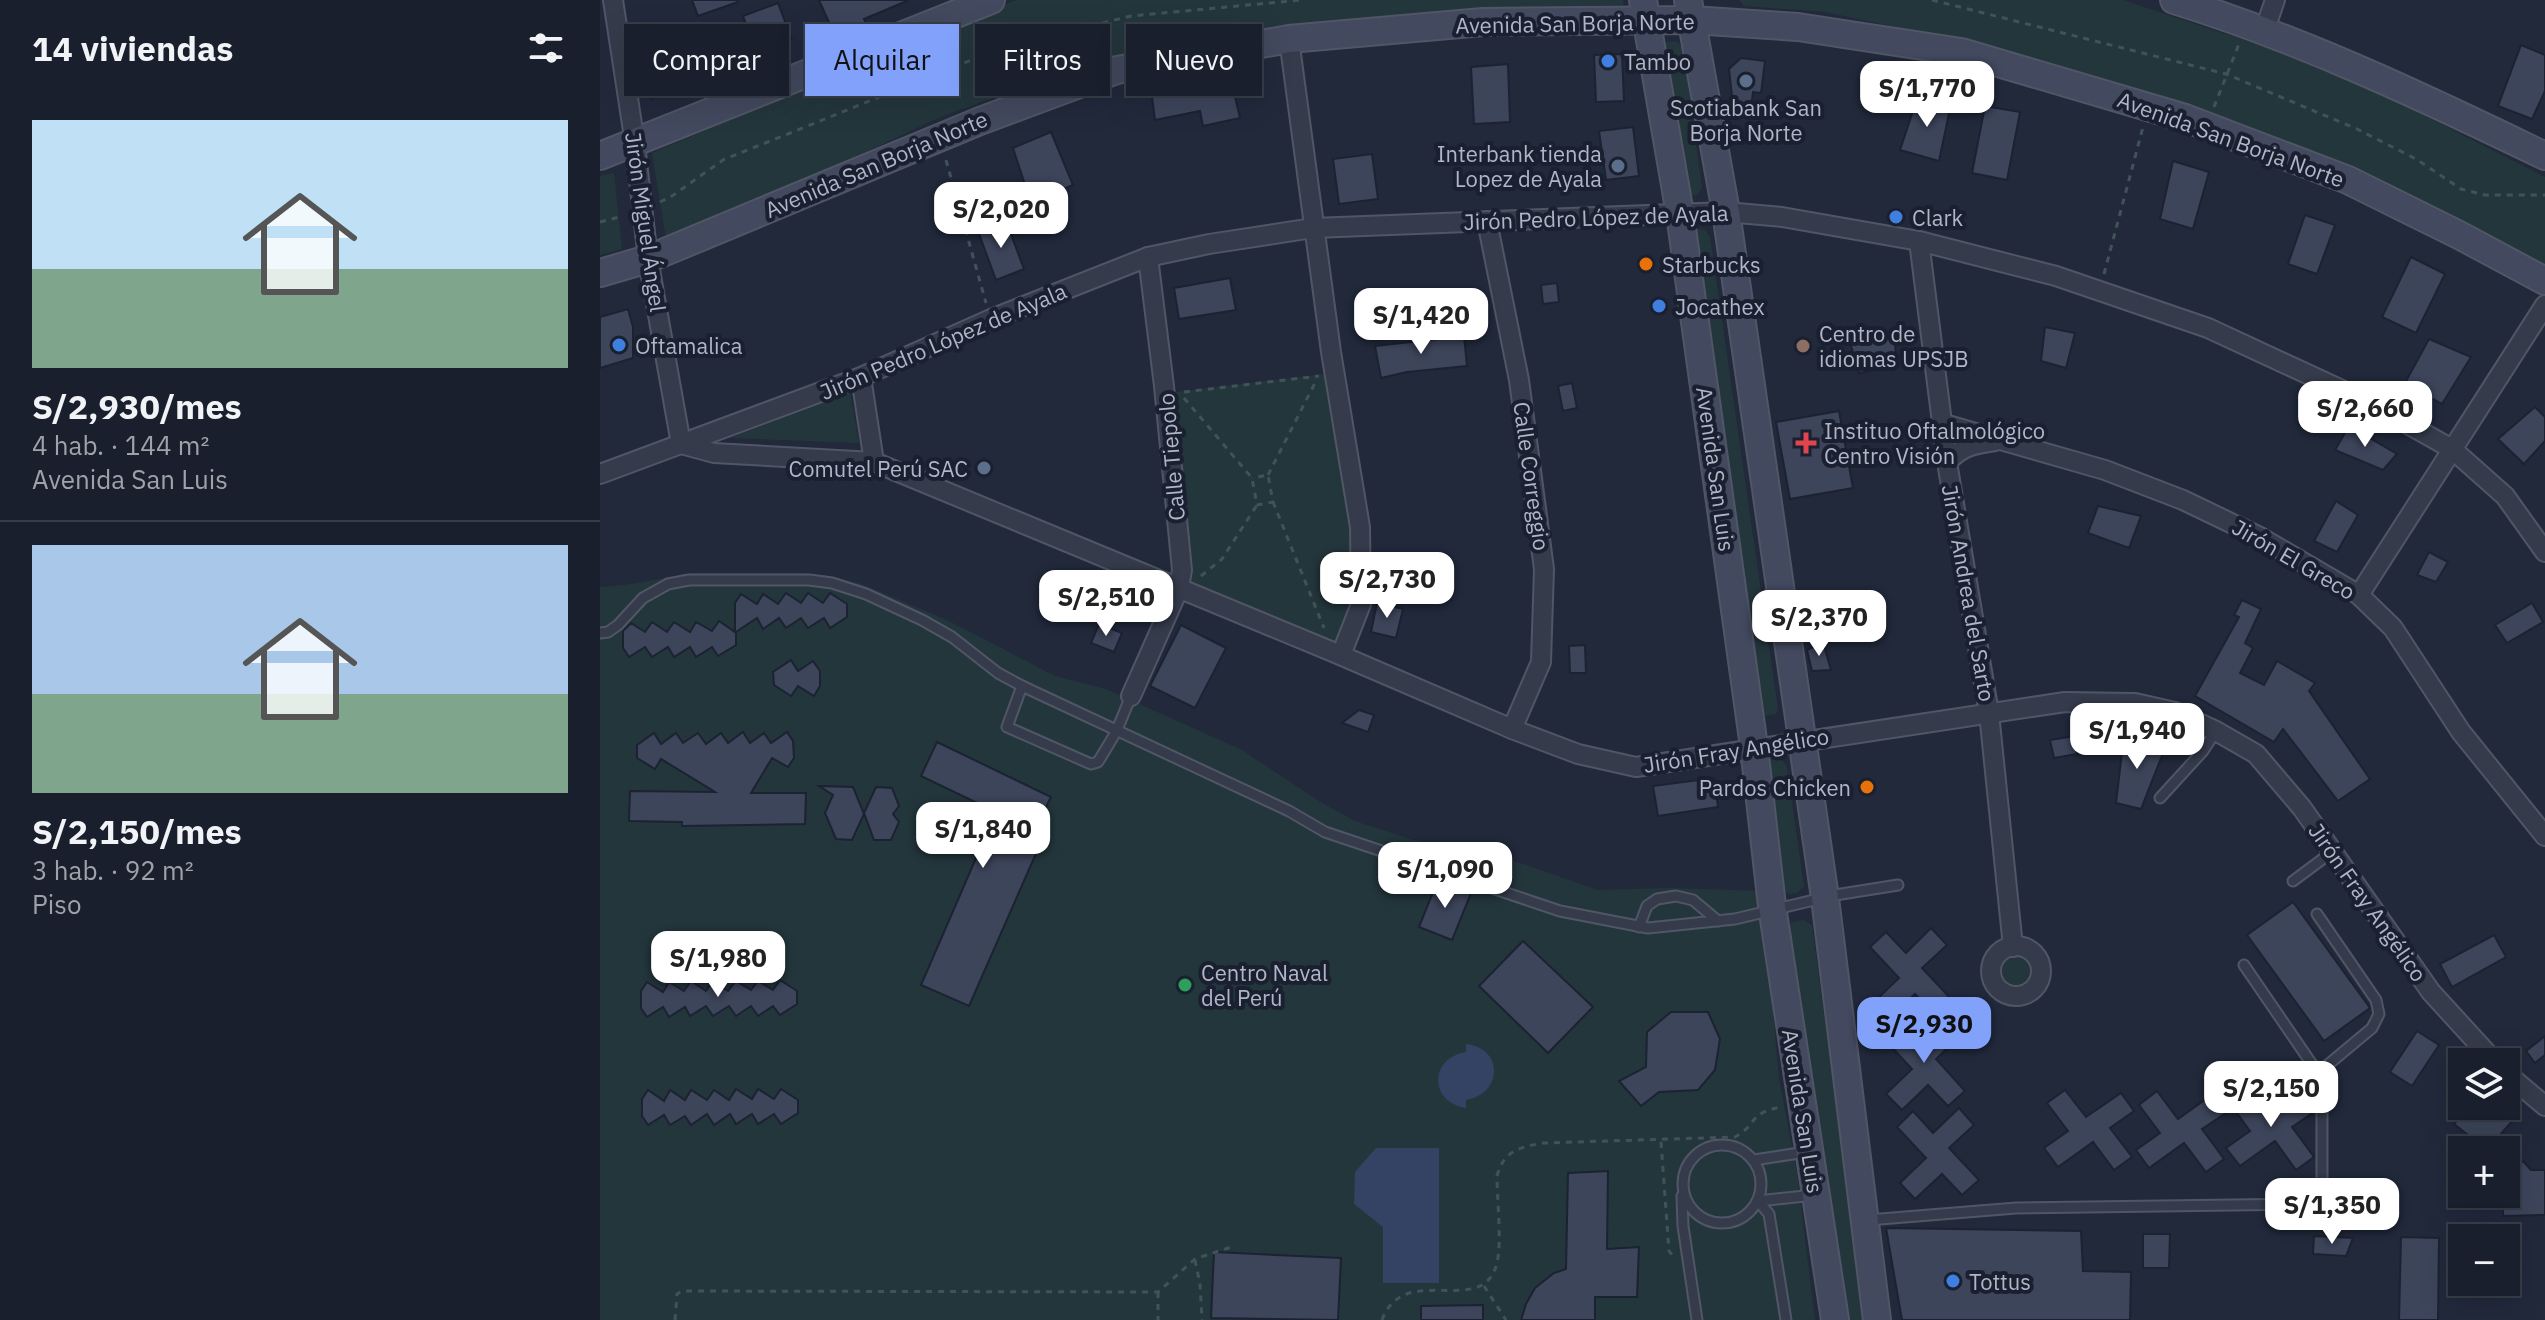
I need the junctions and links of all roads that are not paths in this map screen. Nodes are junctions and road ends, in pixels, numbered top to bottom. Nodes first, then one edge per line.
1 (613, 0) edge
2 (991, 0) edge
3 (1725, 0) edge
4 (2174, 0) edge
5 (2275, 0) edge
6 (1644, 10) edge
7 (1690, 10) edge
8 (1760, 24) junction
9 (2256, 26) junction
10 (1289, 39) junction
11 (635, 144) junction
12 (600, 156) edge
13 (2545, 156) edge
14 (1726, 212) junction
15 (1680, 214) junction
16 (1487, 221) junction
17 (1313, 228) junction
18 (1919, 241) junction
19 (1148, 257) junction
20 (648, 259) junction
21 (600, 273) edge
22 (2545, 281) edge
23 (2545, 305) edge
24 (861, 377) junction
25 (1941, 423) junction
26 (2006, 440) junction
27 (681, 444) junction
28 (2452, 449) junction
29 (874, 462) junction
30 (1947, 462) junction
31 (600, 474) edge
32 (2545, 552) edge
33 (1180, 579) junction
34 (2359, 595) junction
35 (600, 633) edge
36 (1337, 653) junction
37 (1022, 686) junction
38 (1131, 696) joint
39 (1989, 713) junction
40 (1512, 729) junction
41 (2216, 731) junction
42 (1116, 732) junction
43 (1802, 739) junction
44 (1754, 747) junction
45 (2160, 798) dead end
46 (2545, 836) edge
47 (2332, 852) junction
48 (2293, 881) dead end
49 (1898, 885) dead end
50 (1825, 898) junction
51 (1773, 911) junction
52 (2317, 914) dead end
53 (1718, 921) junction
54 (1639, 927) junction
55 (2013, 947) dead end
56 (2244, 965) dead end
57 (2482, 1048) edge
58 (2318, 1073) junction
59 (2520, 1085) edge
60 (2545, 1106) edge
61 (1809, 1152) junction
62 (1754, 1160) junction
63 (1682, 1189) junction
64 (1816, 1195) junction
65 (1758, 1201) junction
66 (1864, 1220) junction
67 (1697, 1320) edge
68 (1786, 1320) edge
69 (1835, 1320) edge
70 (1877, 1320) edge

1 - 11 street, Jirón Miguel Ángel
2 - 11 main road
3 - 8 main road
4 - 9 main road
5 - 9 street
6 - 7 main road, Avenida San Borja Norte
6 - 10 main road, Avenida San Borja Norte
6 - 15 main road, Avenida San Luis
7 - 8 main road, Avenida San Borja Norte
7 - 14 main road, Avenida San Luis
8 - 22 main road, Avenida San Borja Norte
9 - 13 main road
10 - 17 street
10 - 20 main road, Avenida San Borja Norte
11 - 12 main road
11 - 20 street, Jirón Miguel Ángel
14 - 15 street, Jirón Pedro López de Ayala
14 - 18 street, Jirón Pedro López de Ayala
14 - 43 main road, Avenida San Luis
15 - 16 street, Jirón Pedro López de Ayala
15 - 44 main road, Avenida San Luis
16 - 17 street, Jirón Pedro López de Ayala
16 - 40 street, Calle Correggio
17 - 19 street, Jirón Pedro López de Ayala
17 - 36 street
18 - 25 street, Jirón Andrea del Sarto
18 - 28 street, Jirón Pedro López de Ayala
19 - 24 street, Jirón Pedro López de Ayala
19 - 33 street, Calle Tiepolo
20 - 21 main road, Avenida San Borja Norte
20 - 27 street, Jirón Miguel Ángel
23 - 28 street
24 - 27 street, Jirón Pedro López de Ayala
24 - 29 street
25 - 26 street, Jirón El Greco
25 - 30 street, Jirón Andrea del Sarto
26 - 30 street
26 - 34 street, Jirón El Greco
27 - 29 street, Jirón Fray Angélico
27 - 31 street, Jirón Pedro López de Ayala
28 - 32 street, Jirón Pedro López de Ayala
28 - 34 street
29 - 33 street, Jirón Fray Angélico
30 - 39 street, Jirón Andrea del Sarto
33 - 36 street, Jirón Fray Angélico
33 - 38 street, Calle Tiepolo
34 - 46 street, Jirón El Greco
35 - 37 lane
36 - 40 street, Jirón Fray Angélico
37 - 42 lane
37 - 42 lane
38 - 42 lane
39 - 41 street, Jirón Fray Angélico
39 - 43 street, Jirón Fray Angélico
39 - 55 street, Jirón Andrea del Sarto
40 - 44 street, Jirón Fray Angélico
41 - 45 lane
41 - 47 street, Jirón Fray Angélico
42 - 54 lane
43 - 44 street, Jirón Fray Angélico
43 - 50 main road, Avenida San Luis
44 - 51 main road, Avenida San Luis
47 - 48 lane
47 - 57 street, Jirón Fray Angélico
49 - 50 lane
50 - 51 lane
50 - 66 main road, Avenida San Luis
51 - 53 lane
51 - 61 main road, Avenida San Luis
52 - 58 lane
53 - 54 lane
53 - 54 lane
56 - 58 lane
58 - 66 lane
59 - 60 street
61 - 62 lane
61 - 64 main road, Avenida San Luis
62 - 63 lane
62 - 65 lane
63 - 65 lane
63 - 67 lane
64 - 65 lane
64 - 69 main road, Avenida San Luis
65 - 68 lane
66 - 70 main road, Avenida San Luis

